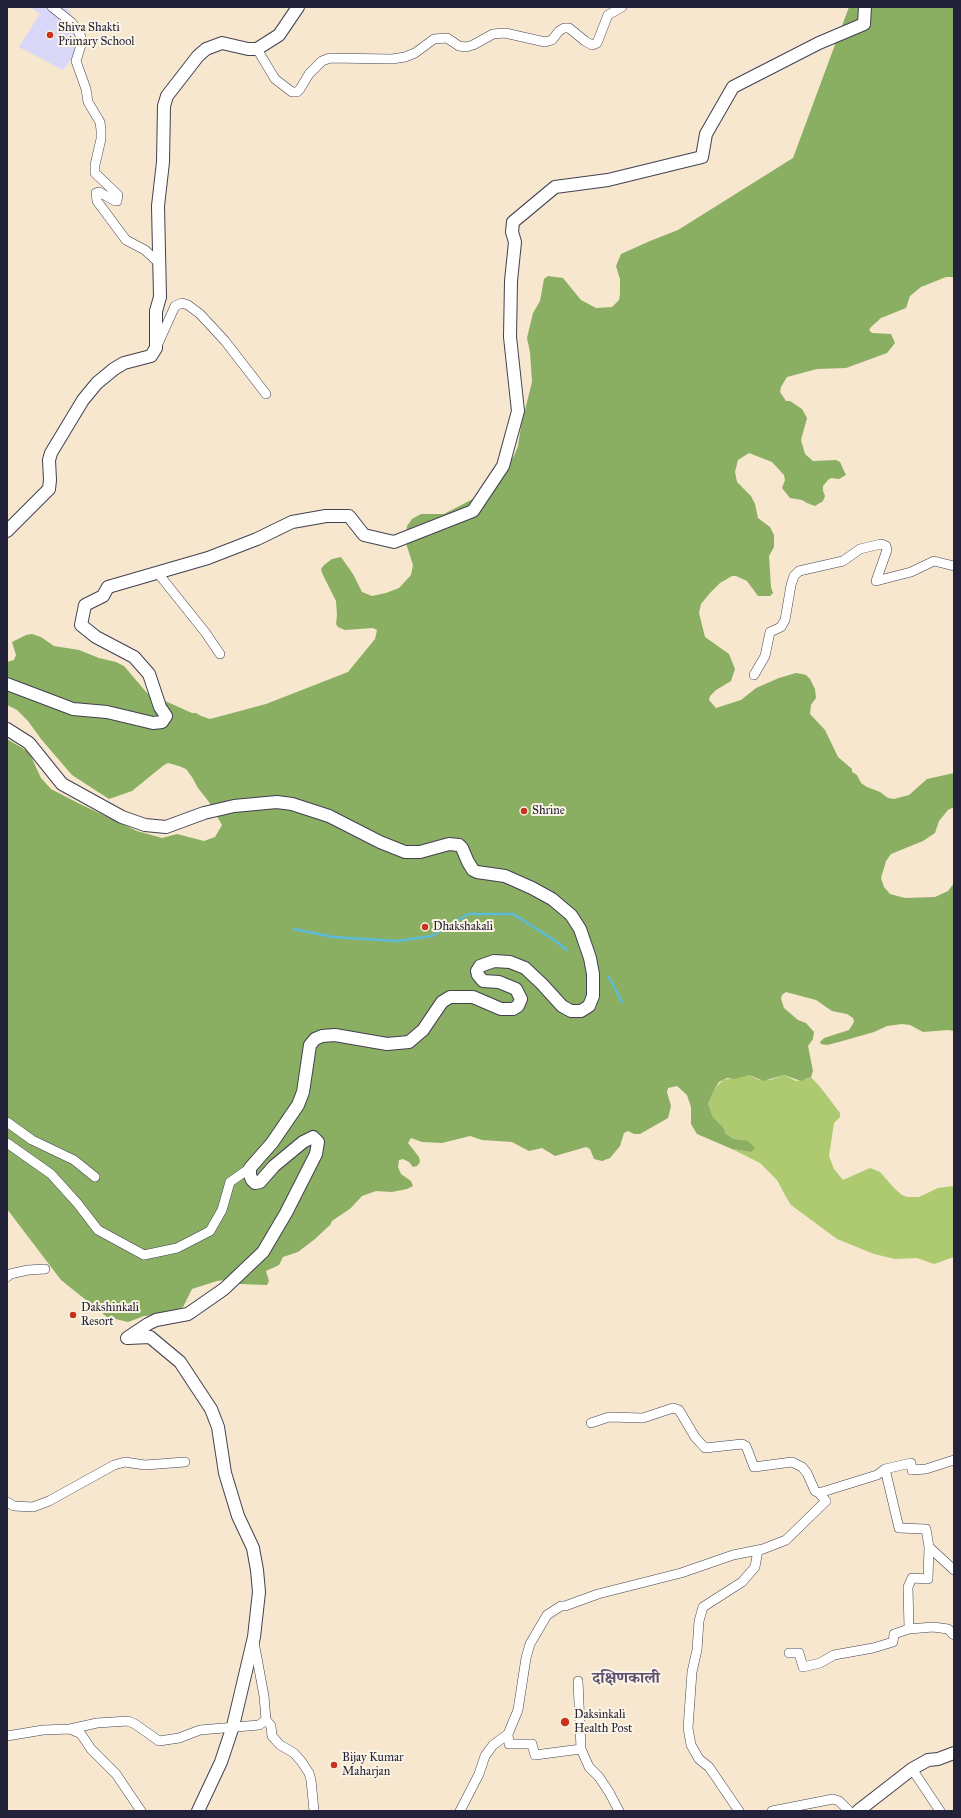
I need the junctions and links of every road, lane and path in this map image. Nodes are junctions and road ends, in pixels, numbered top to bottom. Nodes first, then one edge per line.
1 (52, 7) edge
2 (298, 7) edge
3 (622, 7) edge
4 (865, 7) edge
5 (257, 49) junction
6 (160, 264) junction
7 (156, 348) junction
8 (266, 394) dead end
9 (7, 531) edge
10 (954, 566) edge
11 (157, 572) junction
12 (220, 654) dead end
13 (754, 675) dead end
14 (7, 684) edge
15 (7, 729) edge
16 (7, 1122) edge
17 (7, 1143) edge
18 (250, 1168) junction
19 (95, 1177) dead end
20 (45, 1269) dead end
21 (7, 1277) edge
22 (591, 1423) dead end
23 (954, 1460) edge
24 (185, 1462) dead end
25 (885, 1469) junction
26 (819, 1493) junction
27 (7, 1502) edge
28 (929, 1547) junction
29 (758, 1550) junction
30 (954, 1570) edge
31 (910, 1629) junction
32 (954, 1635) edge
33 (254, 1638) junction
34 (789, 1653) dead end
35 (578, 1681) dead end
36 (266, 1720) junction
37 (233, 1726) junction
38 (70, 1729) junction
39 (508, 1734) junction
40 (7, 1736) edge
41 (580, 1749) junction
42 (954, 1753) edge
43 (912, 1769) junction
44 (141, 1811) edge
45 (198, 1811) edge
46 (314, 1811) edge
47 (460, 1811) edge
48 (619, 1811) edge
49 (739, 1811) edge
50 (772, 1811) edge
51 (849, 1811) edge
52 (858, 1811) edge
53 (940, 1811) edge

1 - 6 street
2 - 5 main road
3 - 5 street
4 - 11 main road
5 - 6 main road
6 - 7 main road
7 - 8 street
7 - 9 main road
10 - 13 street
11 - 12 street
11 - 14 main road
15 - 18 main road
16 - 19 street
17 - 18 street
18 - 33 main road
20 - 21 street
22 - 26 street
23 - 25 street
24 - 27 street
25 - 26 street
25 - 28 street
26 - 29 street
28 - 30 street
28 - 31 street
29 - 39 street
29 - 49 street
31 - 32 street
31 - 34 street
33 - 36 street
33 - 37 main road
35 - 41 street
36 - 37 street
36 - 46 street
37 - 38 street
37 - 45 main road
38 - 40 street
38 - 44 street
39 - 41 street
39 - 47 street
41 - 48 street
42 - 43 main road
43 - 52 main road
43 - 53 street
50 - 51 street

